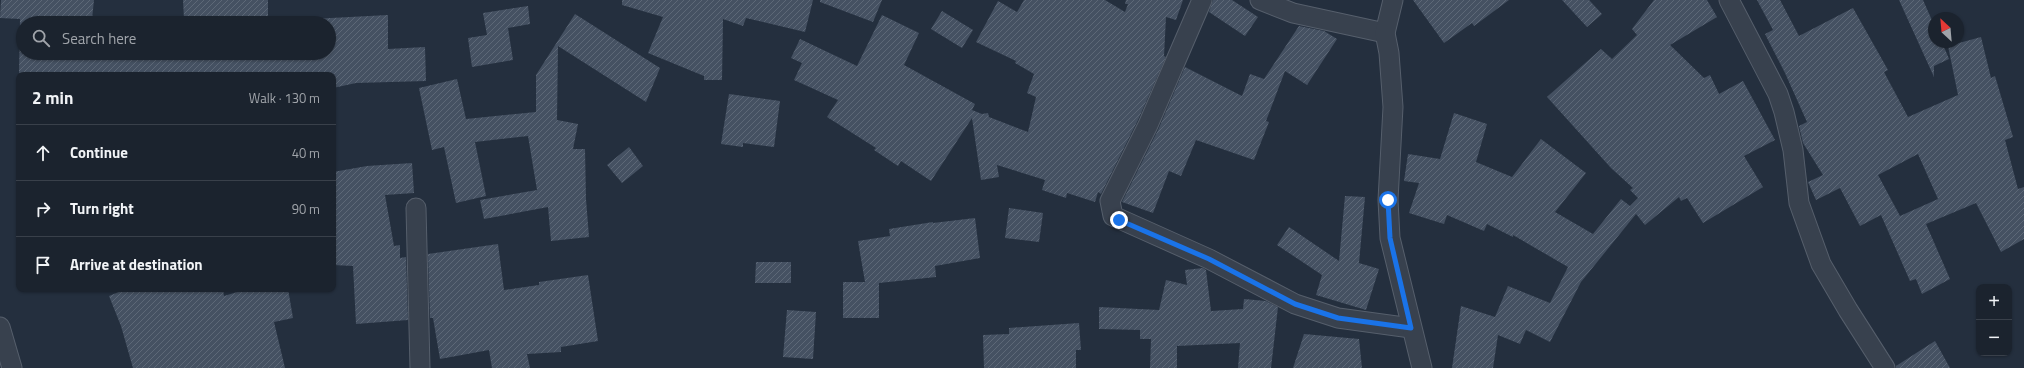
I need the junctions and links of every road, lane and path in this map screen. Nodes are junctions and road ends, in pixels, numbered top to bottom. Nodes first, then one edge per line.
1 (1202, 0) edge
2 (1260, 0) edge
3 (1393, 0) edge
4 (1729, 0) edge
5 (1385, 33) junction
6 (416, 208) dead end
7 (0, 327) edge
8 (1411, 328) junction
9 (12, 368) edge
10 (420, 368) edge
11 (1422, 368) edge
12 (1885, 368) edge

1 - 8 street
2 - 5 street
3 - 5 street
4 - 12 street
5 - 8 street
6 - 10 street
7 - 9 street
8 - 11 street

